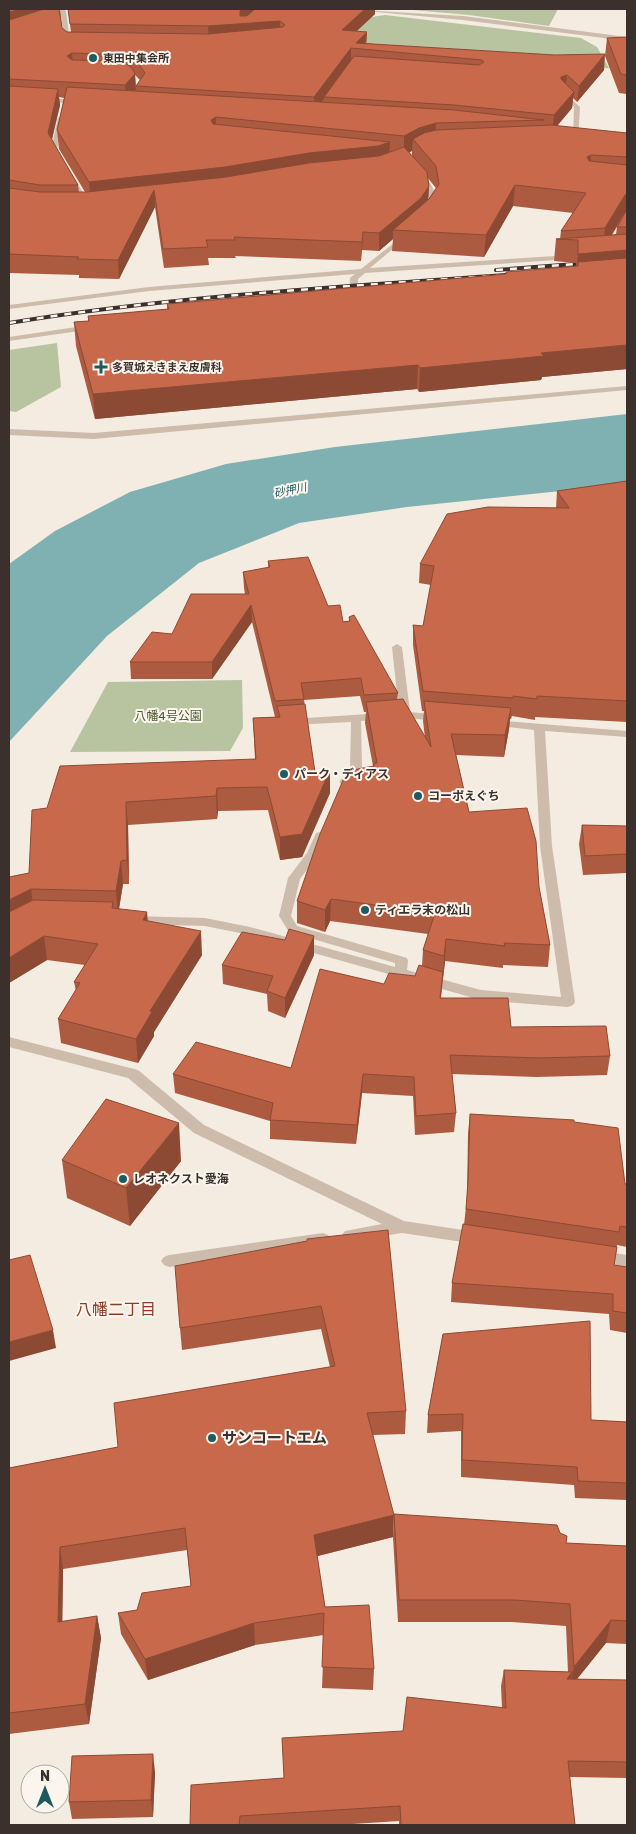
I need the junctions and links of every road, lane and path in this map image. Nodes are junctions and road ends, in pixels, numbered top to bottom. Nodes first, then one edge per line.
1 (346, 9) edge
2 (61, 11) edge
3 (627, 39) edge
4 (78, 44) edge
5 (564, 94) edge
6 (9, 98) edge
7 (65, 101) junction
8 (92, 103) edge
9 (585, 139) edge
10 (410, 165) edge
11 (77, 205) edge
12 (98, 205) edge
13 (88, 206) junction
14 (425, 218) edge
15 (412, 230) edge
16 (577, 256) edge
17 (364, 271) junction
18 (344, 299) edge
19 (9, 307) edge
20 (96, 326) edge
21 (9, 339) edge
22 (627, 388) edge
23 (9, 432) edge
24 (397, 647) dead end
25 (405, 715) junction
26 (356, 718) junction
27 (453, 720) edge
28 (481, 722) edge
29 (278, 723) edge
30 (538, 727) junction
31 (627, 734) edge
32 (339, 790) edge
33 (324, 825) edge
34 (119, 920) edge
35 (400, 973) junction
36 (9, 1042) edge
37 (402, 1227) junction
38 (490, 1240) edge
39 (588, 1255) edge
40 (169, 1261) dead end
41 (627, 1261) edge

1 - 3 street
2 - 4 street
5 - 9 street
6 - 7 street
7 - 8 street
7 - 13 street
10 - 14 street
11 - 13 street
12 - 13 street
15 - 17 street
16 - 17 street
17 - 18 street
17 - 19 street
20 - 21 street
22 - 23 street
24 - 25 street
25 - 26 street
25 - 27 street
26 - 29 street
26 - 32 street
28 - 30 street
30 - 31 street
30 - 35 street
33 - 35 street
34 - 35 street
36 - 37 street
37 - 38 street
37 - 40 street
39 - 41 street

